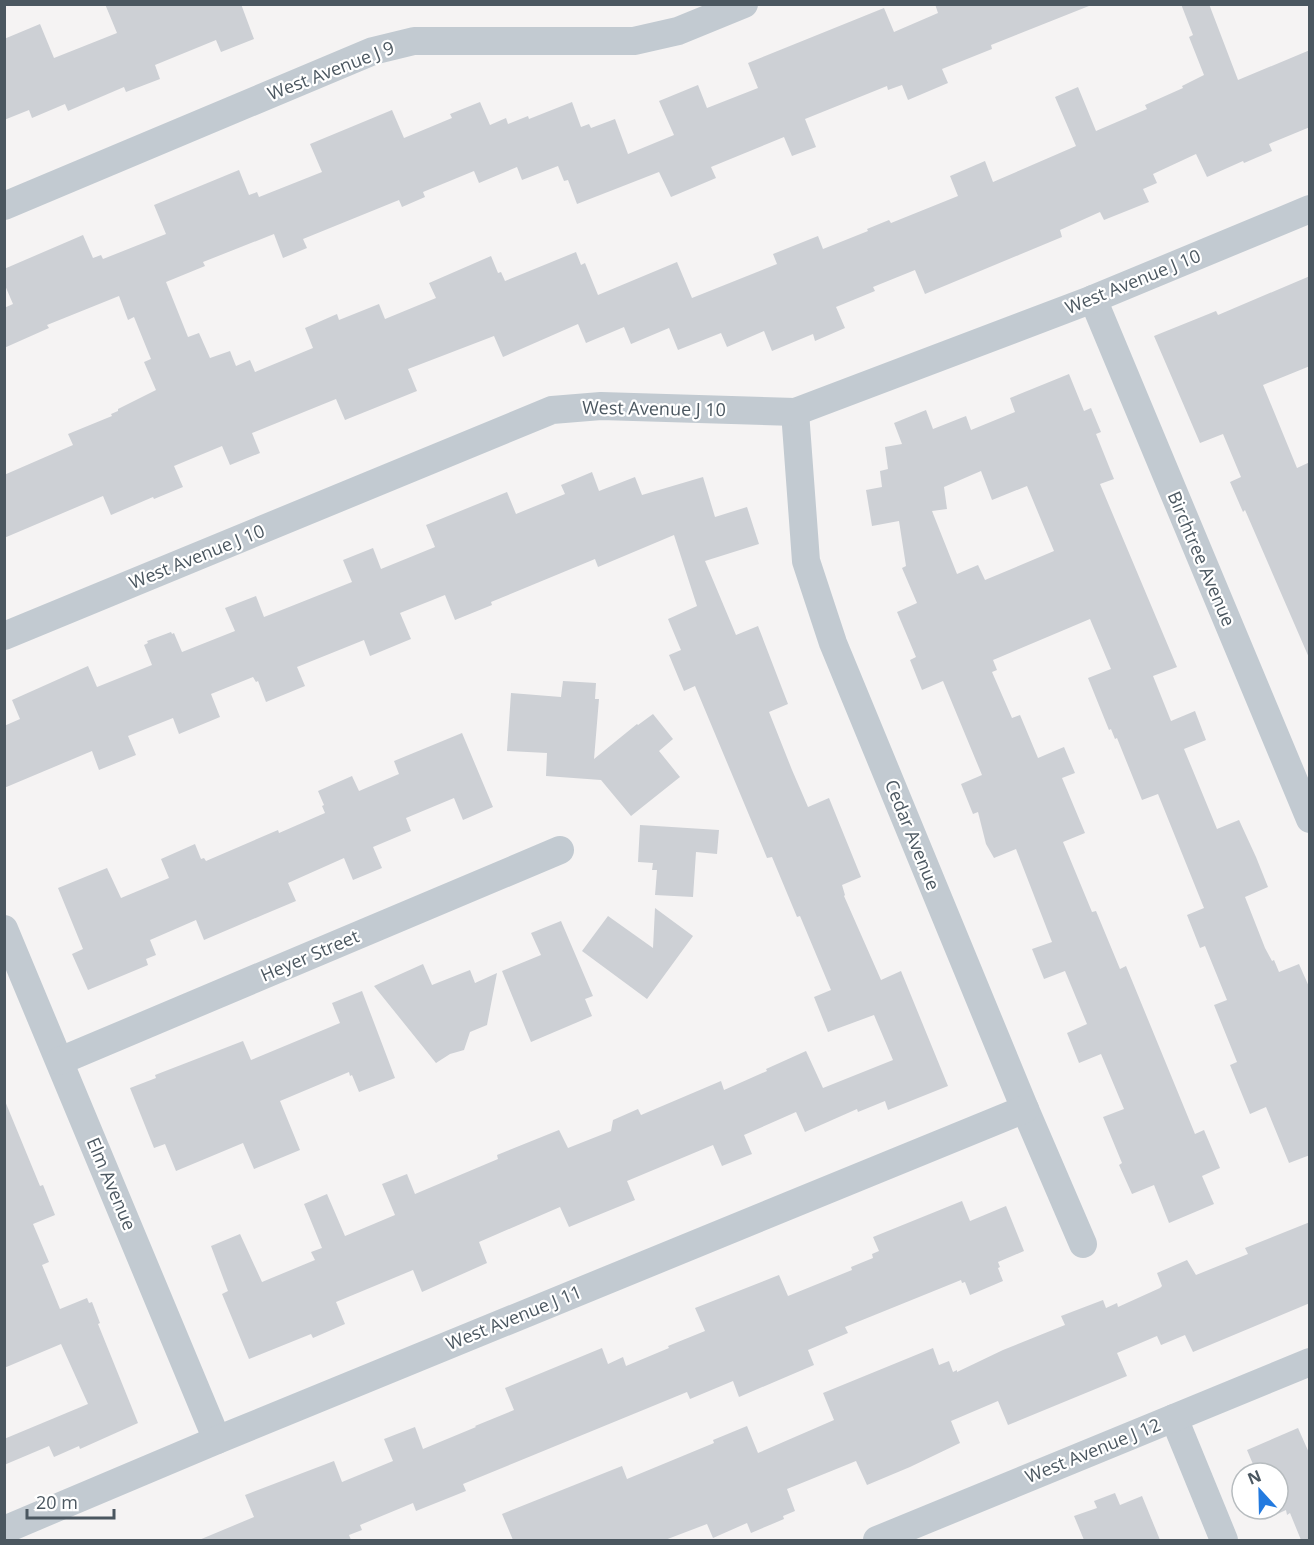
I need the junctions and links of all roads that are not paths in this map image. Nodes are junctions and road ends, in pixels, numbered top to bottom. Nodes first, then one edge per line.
1 (744, 4) edge
2 (4, 206) edge
3 (1310, 209) edge
4 (1093, 299) junction
5 (795, 412) junction
6 (4, 636) edge
7 (1310, 819) edge
8 (560, 850) dead end
9 (4, 929) edge
10 (60, 1061) junction
11 (1025, 1109) junction
12 (1083, 1244) dead end
13 (1310, 1362) edge
14 (1174, 1418) junction
15 (218, 1440) junction
16 (4, 1530) edge
17 (877, 1540) edge
18 (1224, 1540) edge

1 - 2 street, West Avenue J 9
3 - 4 street, West Avenue J 10
4 - 5 street, West Avenue J 10
4 - 7 street, Birchtree Avenue
5 - 6 street, West Avenue J 10
5 - 11 street, Cedar Avenue
8 - 10 street, Heyer Street
9 - 10 street, Elm Avenue
10 - 15 street, Elm Avenue
11 - 12 street, Cedar Avenue
11 - 15 street, West Avenue J 11
13 - 14 street, West Avenue J 12
14 - 17 street, West Avenue J 12
14 - 18 street
15 - 16 street, West Avenue J 11

